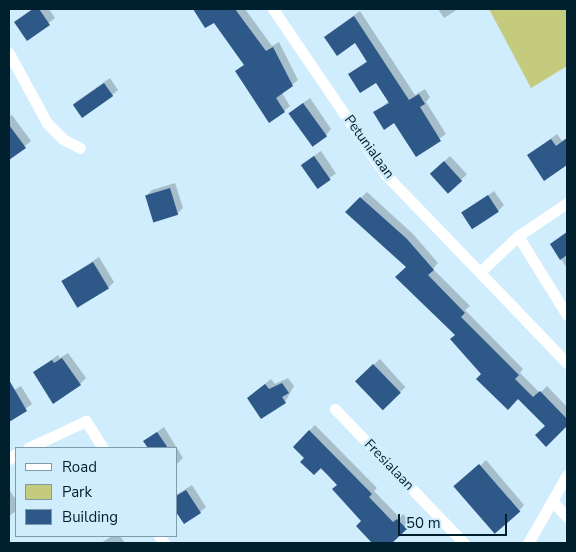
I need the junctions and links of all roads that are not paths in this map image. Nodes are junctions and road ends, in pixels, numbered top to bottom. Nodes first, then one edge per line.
1 (273, 9) edge
2 (9, 53) edge
3 (80, 148) dead end
4 (567, 203) edge
5 (518, 236) junction
6 (481, 271) junction
7 (567, 315) edge
8 (567, 363) edge
9 (335, 409) dead end
10 (30, 447) edge
11 (102, 447) edge
12 (567, 475) edge
13 (553, 502) junction
14 (567, 517) edge
15 (464, 543) edge
16 (528, 543) edge

1 - 6 street, Petunialaan
2 - 3 street
4 - 5 street
5 - 6 street
5 - 7 street
6 - 8 street, Petunialaan
9 - 15 street, Fresialaan
10 - 11 street
12 - 13 street
13 - 14 street
13 - 16 street

